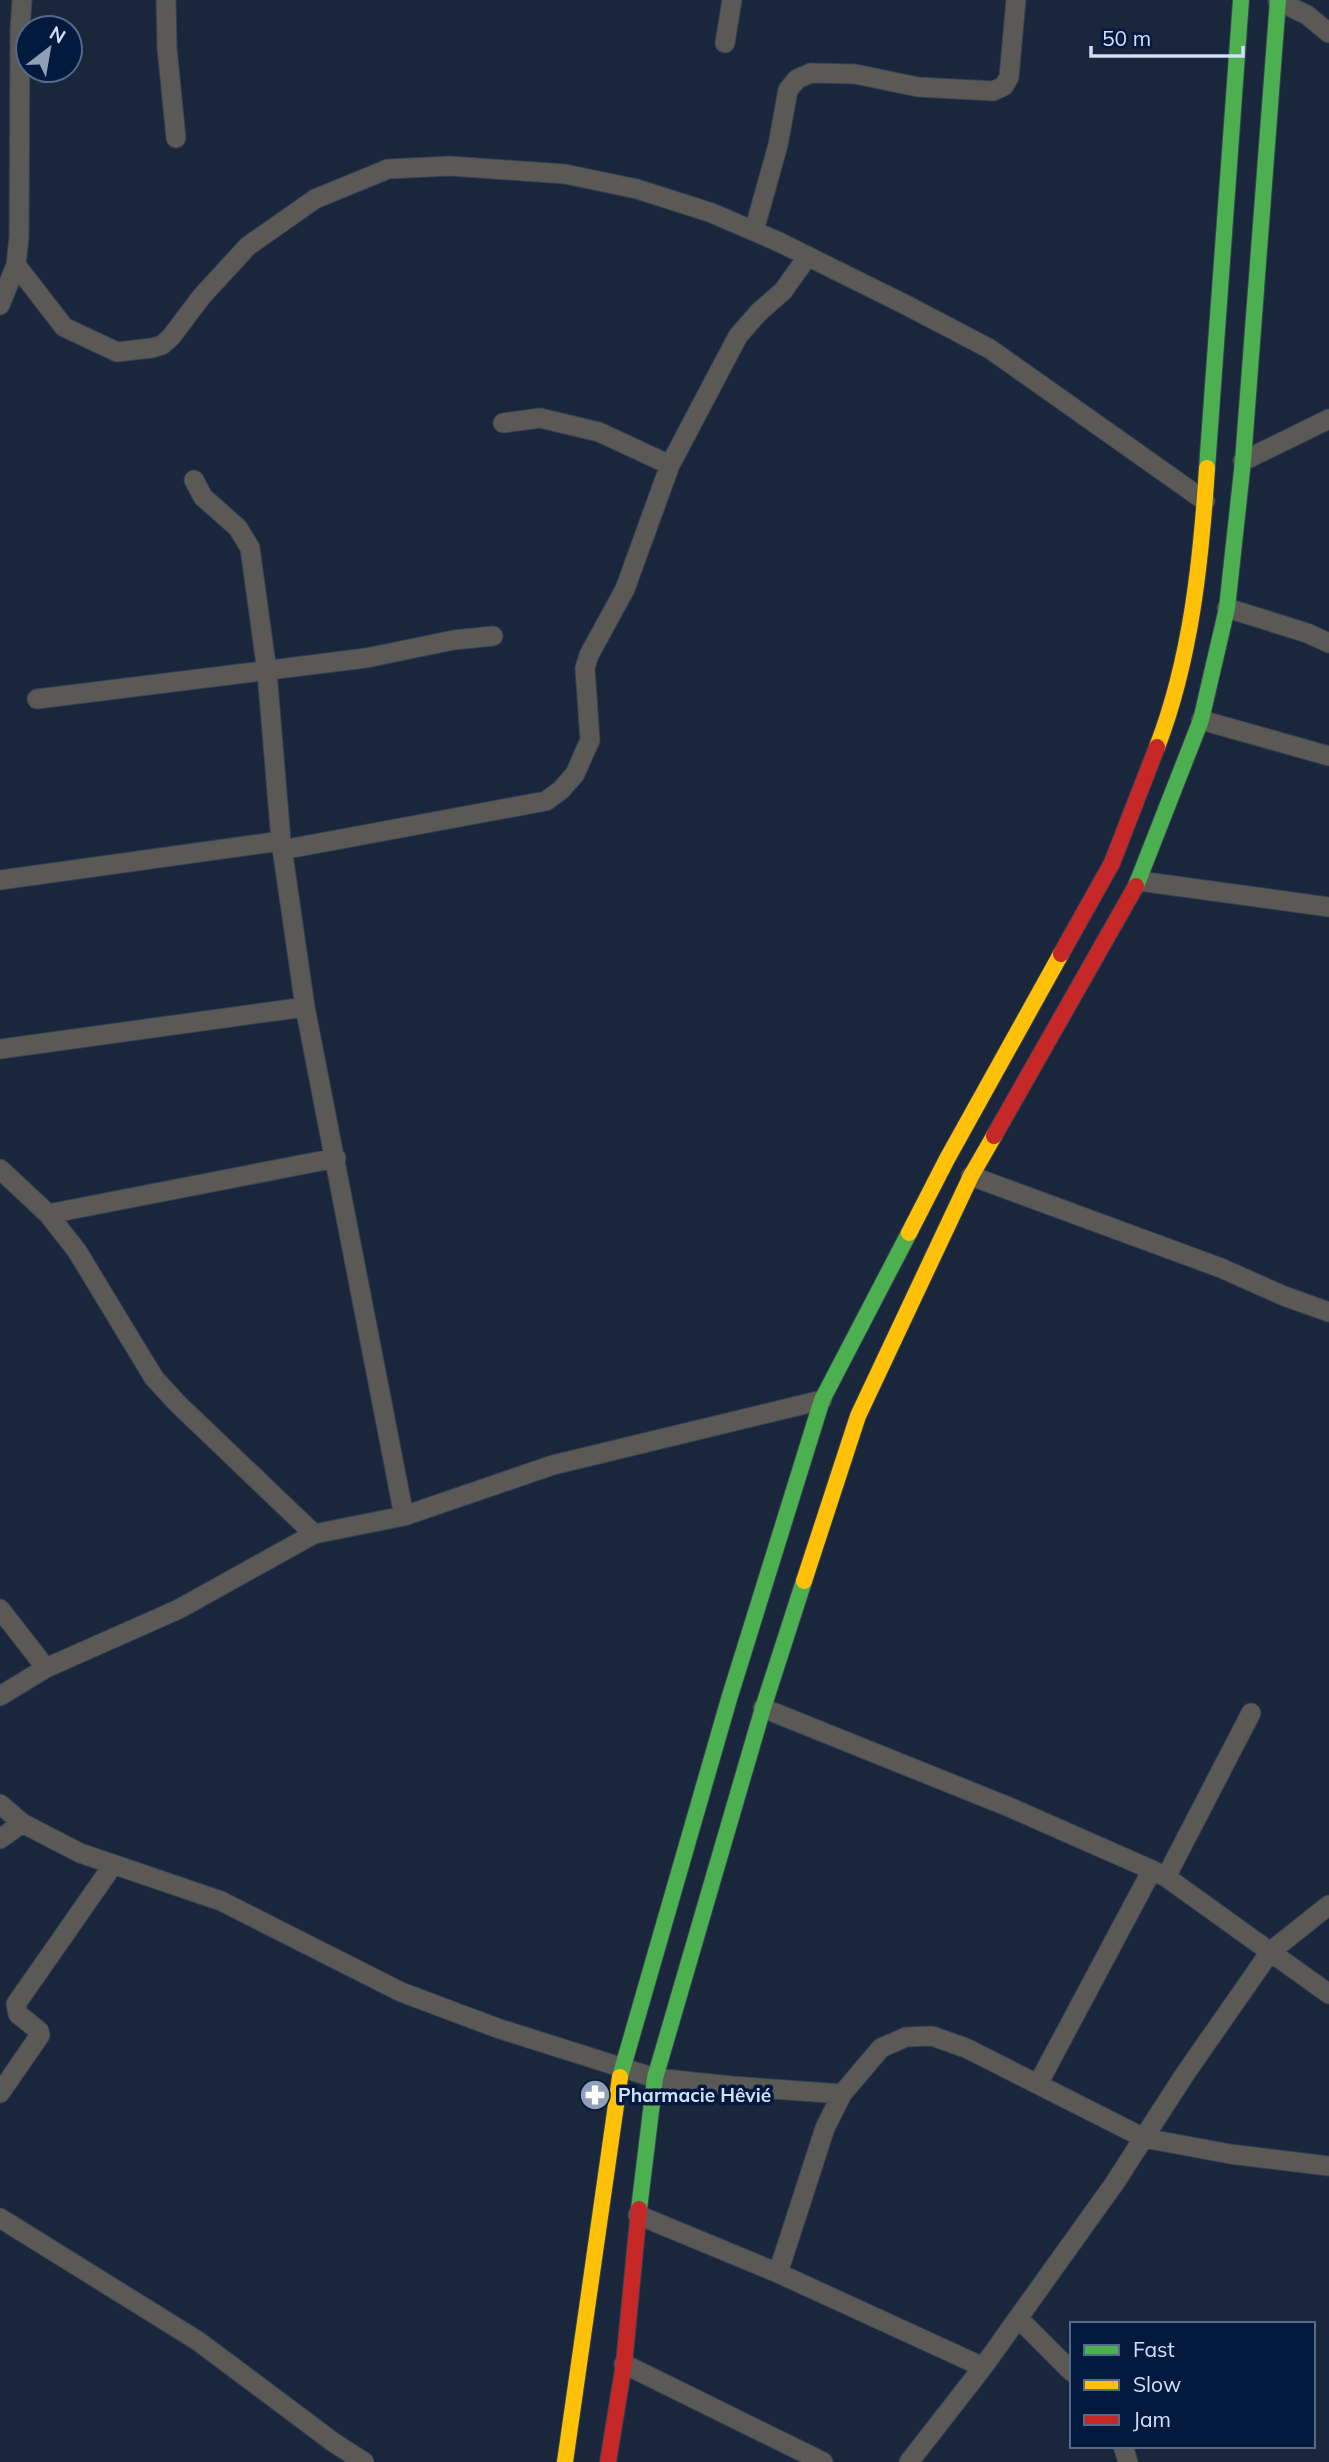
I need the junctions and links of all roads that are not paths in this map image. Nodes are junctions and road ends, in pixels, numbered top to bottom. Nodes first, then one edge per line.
1 (22, 0) edge
2 (166, 0) edge
3 (732, 0) edge
4 (1016, 0) edge
5 (1241, 0) edge
6 (1278, 0) edge
7 (1329, 33) edge
8 (724, 43) dead end
9 (176, 138) dead end
10 (754, 231) junction
11 (808, 256) junction
12 (16, 265) junction
13 (0, 305) edge
14 (1329, 419) edge
15 (503, 423) dead end
16 (1243, 461) junction
17 (670, 466) junction
18 (194, 480) dead end
19 (1205, 501) junction
20 (1227, 608) junction
21 (493, 636) dead end
22 (1329, 643) edge
23 (267, 672) junction
24 (37, 699) dead end
25 (1201, 720) junction
26 (1329, 756) edge
27 (282, 846) junction
28 (0, 880) edge
29 (1139, 881) junction
30 (1329, 907) edge
31 (305, 1007) junction
32 (0, 1049) edge
33 (336, 1158) junction
34 (0, 1170) edge
35 (971, 1176) junction
36 (48, 1214) junction
37 (1329, 1312) edge
38 (822, 1400) junction
39 (404, 1516) junction
40 (314, 1534) junction
41 (0, 1609) edge
42 (46, 1668) junction
43 (0, 1696) edge
44 (763, 1708) junction
45 (1251, 1713) dead end
46 (0, 1804) edge
47 (22, 1823) junction
48 (0, 1839) edge
49 (113, 1865) junction
50 (1159, 1873) junction
51 (1329, 1905) edge
52 (1269, 1952) junction
53 (1329, 1994) edge
54 (621, 2067) junction
55 (655, 2078) junction
56 (1038, 2084) junction
57 (0, 2093) edge
58 (842, 2094) junction
59 (1144, 2138) junction
60 (1329, 2166) edge
61 (638, 2215) junction
62 (0, 2218) edge
63 (778, 2273) junction
64 (1018, 2318) junction
65 (624, 2364) junction
66 (983, 2367) junction
67 (1070, 2370) edge
68 (364, 2462) edge
69 (565, 2462) edge
70 (608, 2462) edge
71 (823, 2462) edge
72 (909, 2462) edge

1 - 12 street
2 - 9 street
3 - 8 street
4 - 10 street
5 - 19 street
6 - 7 street
6 - 16 street
10 - 11 street
10 - 12 street
11 - 17 street
11 - 19 street
12 - 13 street
14 - 16 street
15 - 17 street
16 - 20 street
17 - 27 street
18 - 23 street
19 - 38 street
20 - 22 street
20 - 25 street
21 - 23 street
23 - 24 street
23 - 27 street
25 - 26 street
25 - 29 street
27 - 28 street
27 - 31 street
29 - 30 street
29 - 35 street
31 - 32 street
31 - 33 street
33 - 36 street
33 - 39 street
34 - 36 street
35 - 37 street
35 - 44 street
36 - 40 street
38 - 39 street
38 - 54 street
39 - 40 street
40 - 42 street
41 - 42 street
42 - 43 street
44 - 50 street
44 - 55 street
45 - 50 street
46 - 47 street
47 - 48 street
47 - 49 street
49 - 54 street
49 - 57 street
50 - 52 street
50 - 56 street
51 - 52 street
52 - 53 street
52 - 59 street
54 - 55 street
54 - 69 street
55 - 58 street
55 - 61 street
56 - 58 street
56 - 59 street
58 - 63 street
59 - 60 street
59 - 64 street
61 - 63 street
61 - 65 street
62 - 68 street
63 - 66 street
64 - 66 street
64 - 67 street
65 - 70 street
65 - 71 street
66 - 72 street

